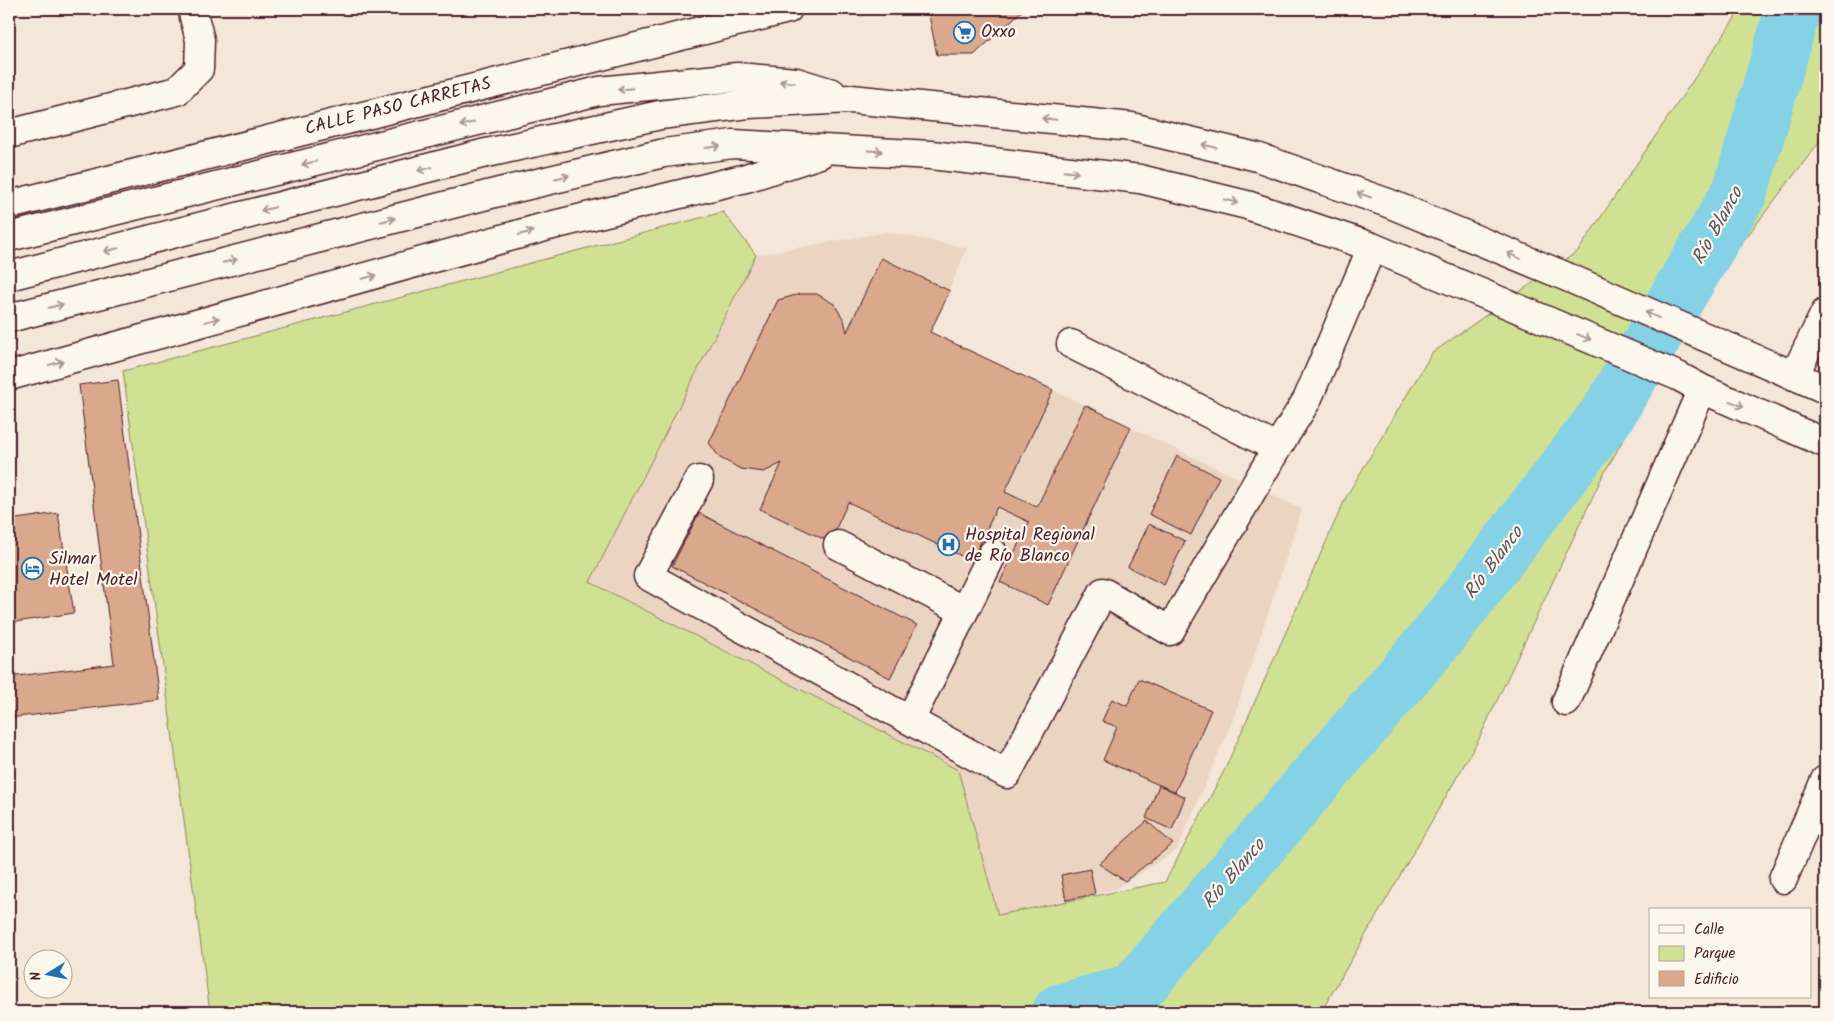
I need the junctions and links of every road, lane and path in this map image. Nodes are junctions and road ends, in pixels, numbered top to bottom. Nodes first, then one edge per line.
1 (192, 9) edge
2 (788, 9) edge
3 (727, 16) edge
4 (850, 99) junction
5 (9, 134) edge
6 (836, 149) junction
7 (9, 205) edge
8 (9, 237) edge
9 (1372, 247) junction
10 (9, 276) edge
11 (1825, 313) edge
12 (9, 318) edge
13 (1071, 344) dead end
14 (9, 376) edge
15 (1794, 376) junction
16 (1702, 389) junction
17 (1825, 389) edge
18 (1825, 443) edge
19 (1277, 448) junction
20 (699, 480) dead end
21 (838, 544) dead end
22 (993, 554) dead end
23 (964, 611) junction
24 (1566, 702) dead end
25 (910, 720) junction
26 (1825, 780) edge
27 (1783, 879) dead end

1 - 5 street
2 - 3 street, CALLE PASO CARRETAS
3 - 7 street, CALLE PASO CARRETAS
4 -> 8 street
4 -> 10 street
15 -> 4 street
6 -> 9 street
12 -> 6 street
14 -> 6 street
9 -> 16 street
9 - 19 street
11 - 15 street
13 - 19 street
15 - 17 street
16 -> 18 street
16 - 24 street
19 - 25 street
20 - 25 street
21 - 23 street
22 - 23 street
23 - 25 street
26 - 27 street

